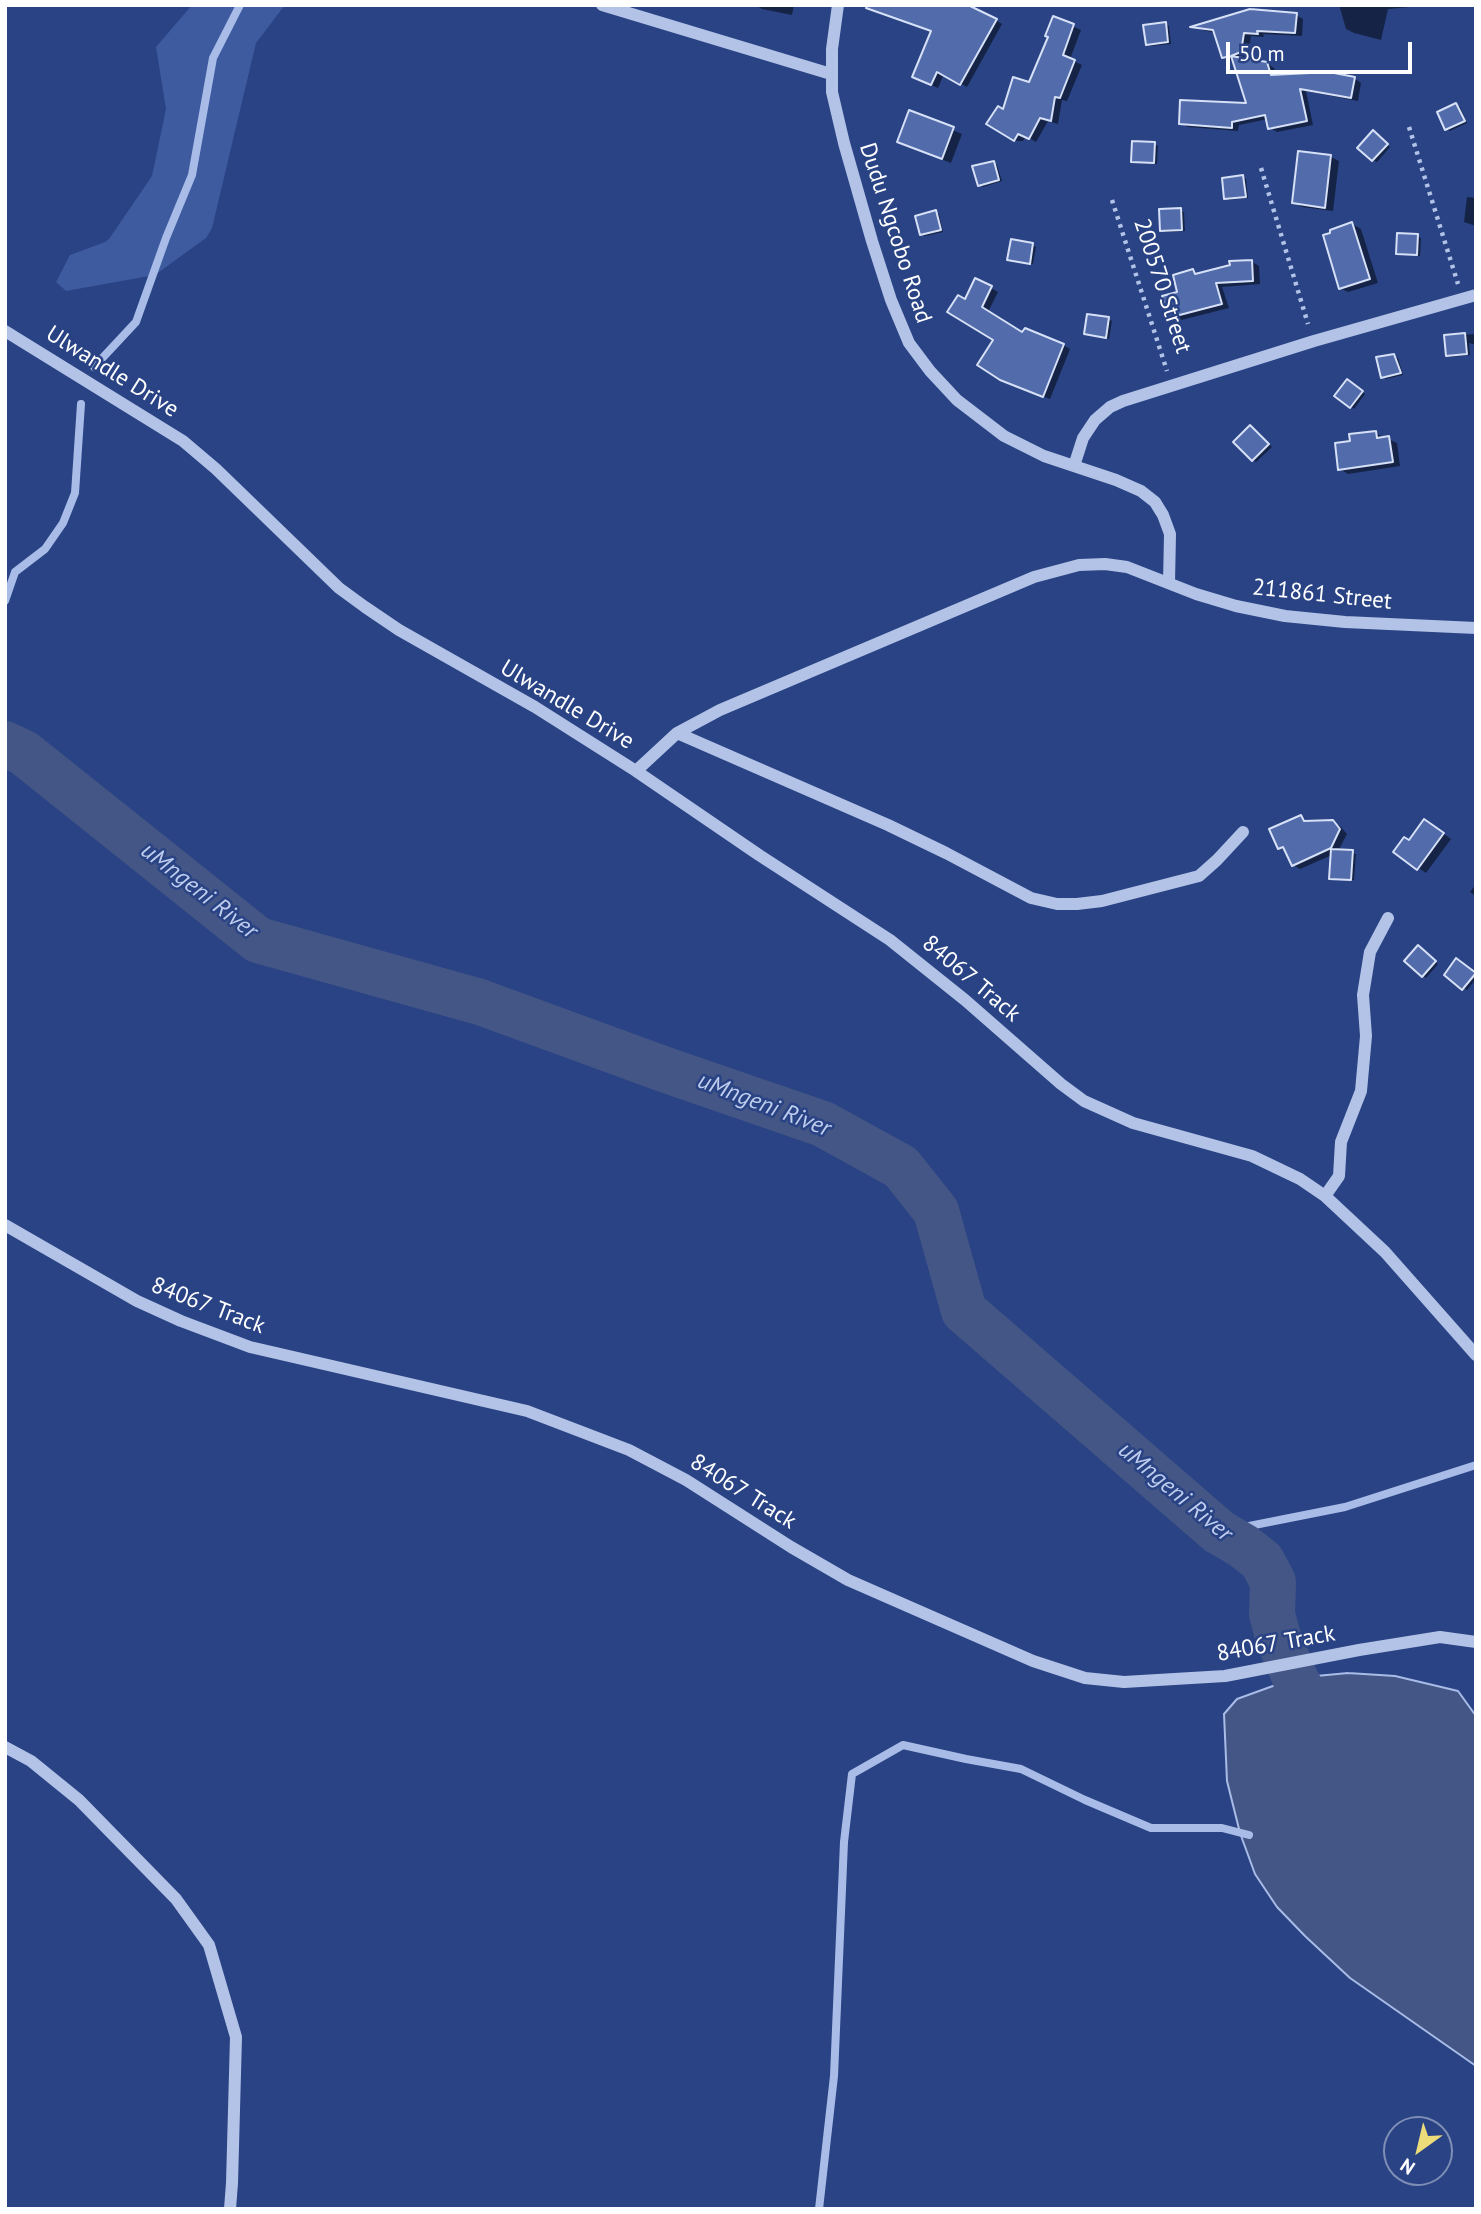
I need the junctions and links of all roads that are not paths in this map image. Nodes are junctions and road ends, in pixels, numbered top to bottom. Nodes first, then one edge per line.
1 (602, 5) edge
2 (838, 5) edge
3 (831, 74) junction
4 (1476, 295) edge
5 (5, 331) edge
6 (1074, 466) junction
7 (1169, 583) junction
8 (1476, 628) edge
9 (677, 733) junction
10 (636, 771) junction
11 (1243, 832) dead end
12 (1388, 918) dead end
13 (1325, 1196) junction
14 (5, 1225) edge
15 (1476, 1355) edge
16 (1476, 1642) edge
17 (5, 1747) edge
18 (230, 2209) edge

1 - 3 street
2 - 3 street, Dudu Ngcobo Road
3 - 6 street, Dudu Ngcobo Road
4 - 6 street, 200570 Street
5 - 10 street, Ulwandle Drive
6 - 7 street, Dudu Ngcobo Road
7 - 8 street, 211861 Street
7 - 9 street, Ulwandle Drive
9 - 10 street, Ulwandle Drive
9 - 11 street
10 - 13 street, 84067 Track
12 - 13 street
13 - 15 street, 84067 Track
14 - 16 street, 84067 Track
17 - 18 street

